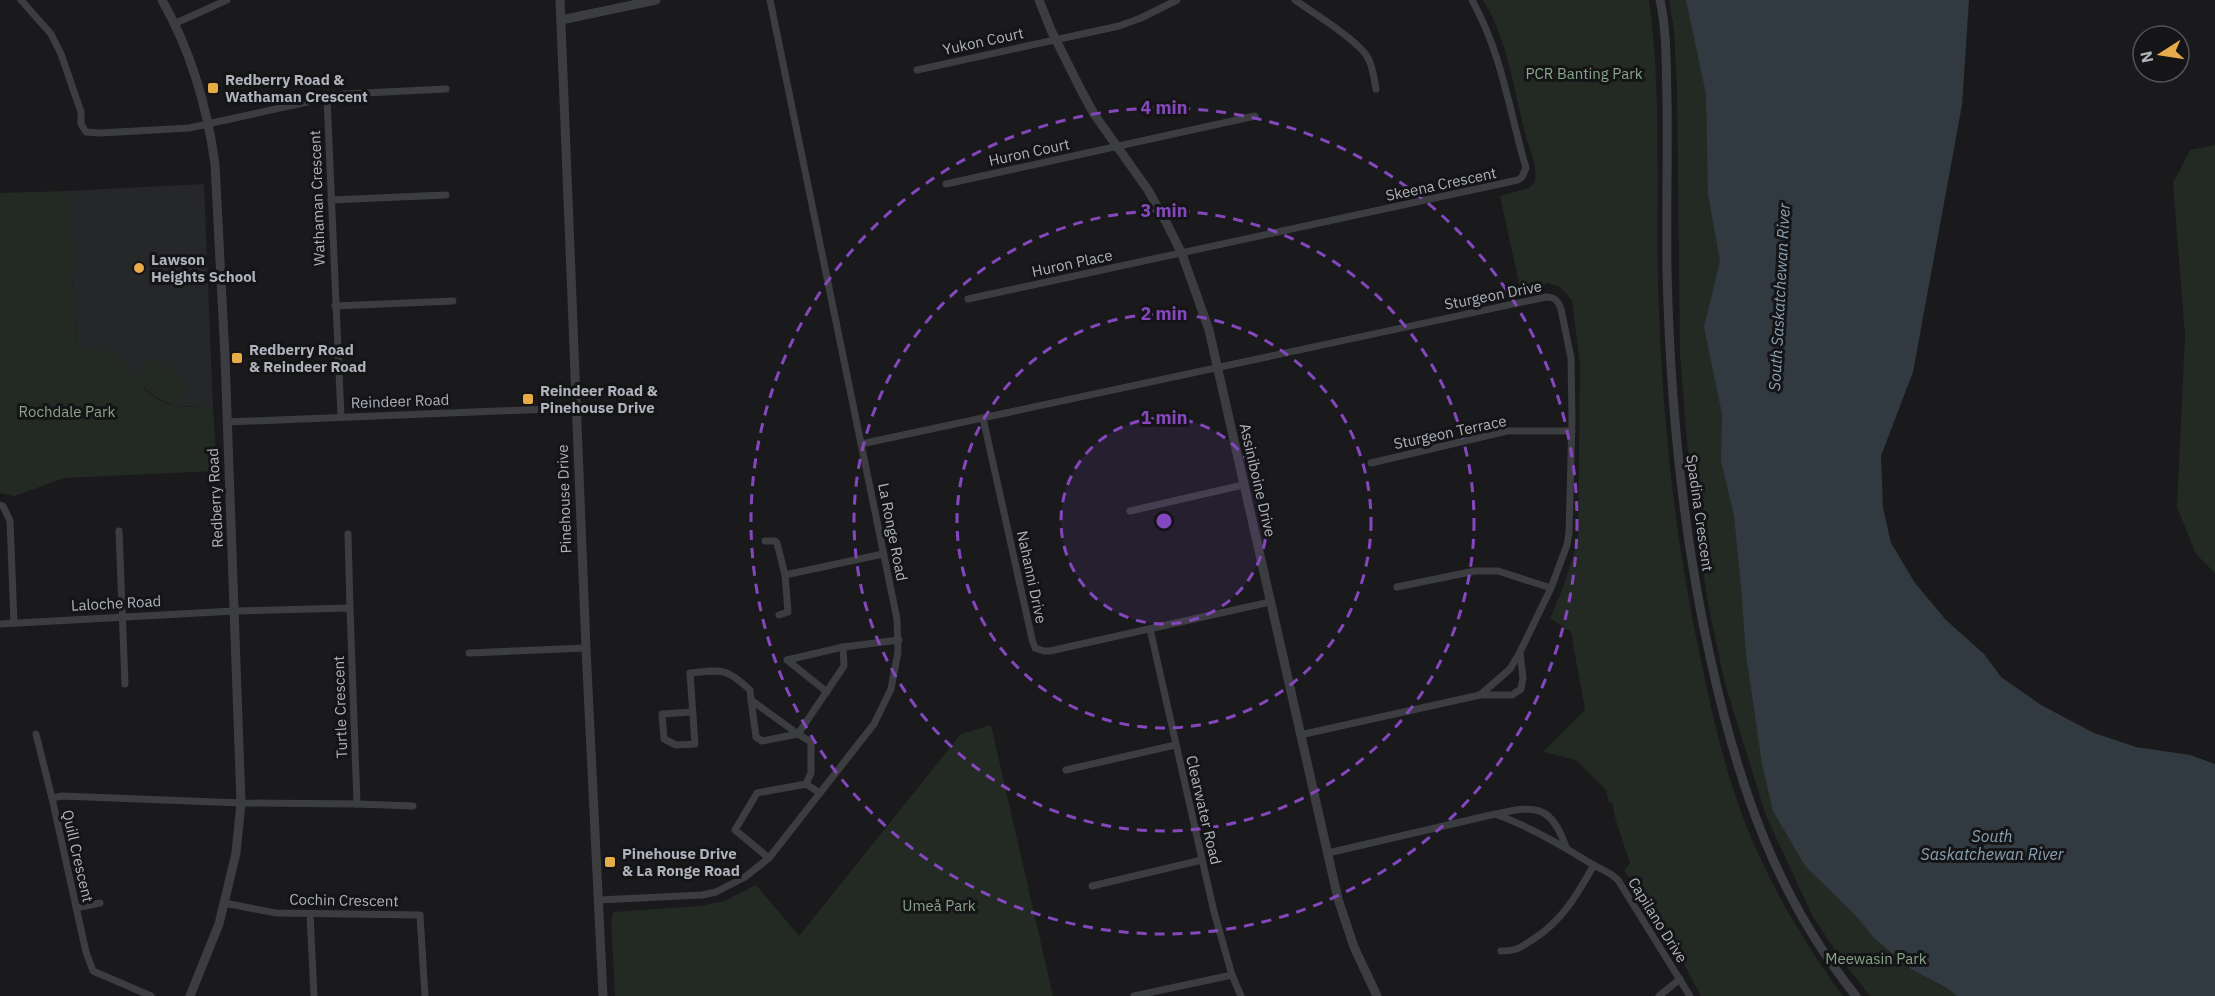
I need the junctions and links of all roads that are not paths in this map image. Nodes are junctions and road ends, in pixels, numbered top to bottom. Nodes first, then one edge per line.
1 (21, 0) edge
2 (162, 0) edge
3 (227, 0) edge
4 (560, 0) edge
5 (656, 0) edge
6 (770, 0) edge
7 (1039, 0) edge
8 (1177, 0) edge
9 (1295, 0) edge
10 (1472, 0) edge
11 (1660, 0) edge
12 (561, 20) junction
13 (176, 23) junction
14 (1055, 40) junction
15 (917, 70) dead end
16 (446, 89) dead end
17 (1376, 89) dead end
18 (327, 98) junction
19 (1255, 116) dead end
20 (209, 123) junction
21 (1118, 147) junction
22 (946, 184) dead end
23 (447, 195) dead end
24 (331, 200) junction
25 (1182, 254) junction
26 (968, 299) dead end
27 (453, 301) dead end
28 (335, 306) junction
29 (1217, 367) junction
30 (575, 408) junction
31 (340, 417) junction
32 (983, 418) junction
33 (227, 422) junction
34 (1572, 431) junction
35 (861, 444) junction
36 (1371, 463) dead end
37 (1243, 485) junction
38 (0, 505) edge
39 (1130, 511) dead end
40 (119, 531) dead end
41 (348, 534) dead end
42 (765, 541) dead end
43 (883, 554) junction
44 (784, 575) junction
45 (1397, 587) dead end
46 (1551, 588) junction
47 (1270, 602) junction
48 (350, 608) junction
49 (234, 611) junction
50 (779, 615) dead end
51 (123, 616) junction
52 (14, 622) junction
53 (0, 624) edge
54 (1150, 628) junction
55 (899, 640) junction
56 (843, 647) junction
57 (586, 648) junction
58 (1520, 652) junction
59 (469, 653) dead end
60 (125, 684) dead end
61 (827, 692) junction
62 (1480, 695) junction
63 (752, 700) junction
64 (693, 712) junction
65 (36, 734) dead end
66 (798, 734) junction
67 (1300, 735) junction
68 (1175, 745) junction
69 (1066, 770) dead end
70 (806, 784) junction
71 (820, 793) junction
72 (52, 798) junction
73 (241, 804) junction
74 (357, 804) junction
75 (413, 806) dead end
76 (1495, 814) junction
77 (1566, 847) junction
78 (1328, 853) junction
79 (769, 858) junction
80 (1202, 860) junction
81 (1594, 865) junction
82 (1092, 885) dead end
83 (599, 900) junction
84 (100, 903) dead end
85 (224, 903) junction
86 (76, 908) junction
87 (310, 914) junction
88 (1500, 951) dead end
89 (1232, 975) junction
90 (1680, 980) junction
91 (151, 996) edge
92 (190, 996) edge
93 (314, 996) edge
94 (425, 996) edge
95 (603, 996) edge
96 (1134, 996) edge
97 (1241, 996) edge
98 (1377, 996) edge
99 (1659, 996) edge
100 (1690, 996) edge
101 (1854, 996) edge

1 - 20 street
2 - 13 street, Redberry Road
3 - 13 street
4 - 12 street, Pinehouse Drive
5 - 12 street
6 - 35 street, La Ronge Road
7 - 14 street, Assiniboine Drive
8 - 14 street
9 - 17 street
10 - 25 street, Skeena Crescent
11 - 101 street, Spadina Crescent
12 - 30 street, Pinehouse Drive
13 - 20 street, Redberry Road
14 - 15 street, Yukon Court
14 - 21 street, Assiniboine Drive
16 - 18 street
18 - 20 street
18 - 24 street, Wathaman Crescent
19 - 21 street, Huron Court
20 - 33 street, Redberry Road
21 - 22 street, Huron Court
21 - 25 street, Assiniboine Drive
23 - 24 street
24 - 28 street, Wathaman Crescent
25 - 26 street, Huron Place
25 - 29 street, Assiniboine Drive
27 - 28 street
28 - 31 street, Wathaman Crescent
29 - 32 street
29 - 34 street, Sturgeon Drive
29 - 37 street, Assiniboine Drive
30 - 31 street, Reindeer Road
30 - 57 street, Pinehouse Drive
31 - 33 street, Reindeer Road
32 - 35 street
32 - 54 street, Nahanni Drive
33 - 49 street, Redberry Road
34 - 36 street, Sturgeon Terrace
34 - 46 street, Sturgeon Drive
35 - 43 street, La Ronge Road
37 - 39 street
37 - 47 street, Assiniboine Drive
38 - 52 street
40 - 51 street
41 - 48 street, Turtle Crescent
42 - 44 street
43 - 44 street
43 - 55 street, La Ronge Road
44 - 50 street
45 - 46 street
46 - 58 street, Sturgeon Drive
47 - 54 street, Nahanni Drive
47 - 67 street, Assiniboine Drive
48 - 49 street
48 - 74 street, Turtle Crescent
49 - 51 street, Laloche Road
49 - 73 street, Redberry Road
51 - 52 street, Laloche Road
51 - 60 street
52 - 53 street, Laloche Road
54 - 68 street, Clearwater Road
55 - 56 street
55 - 71 street, La Ronge Road
56 - 61 street
56 - 61 street
57 - 59 street
57 - 83 street, Pinehouse Drive
58 - 62 street, Sturgeon Drive
58 - 62 street, Sturgeon Drive
61 - 66 street
62 - 67 street, Sturgeon Drive
63 - 64 street
63 - 66 street
63 - 66 street
64 - 64 street
65 - 72 street
66 - 70 street
67 - 78 street, Assiniboine Drive
68 - 69 street
68 - 80 street, Clearwater Road
70 - 71 street
70 - 79 street
71 - 79 street, La Ronge Road
72 - 73 street, Quill Crescent
72 - 86 street, Quill Crescent
73 - 74 street
73 - 85 street, Redberry Road
74 - 75 street
76 - 77 street, Capilano Drive
76 - 77 street
76 - 78 street
77 - 81 street, Capilano Drive
78 - 98 street, Assiniboine Drive
79 - 83 street, La Ronge Road
80 - 82 street
80 - 89 street, Clearwater Road
81 - 88 street
81 - 90 street, Capilano Drive
83 - 95 street, Pinehouse Drive
84 - 86 street
85 - 87 street, Cochin Crescent
85 - 92 street, Redberry Road
86 - 91 street, Quill Crescent
87 - 93 street
87 - 94 street, Cochin Crescent
89 - 96 street
89 - 97 street, Clearwater Road
90 - 99 street
90 - 100 street, Capilano Drive

